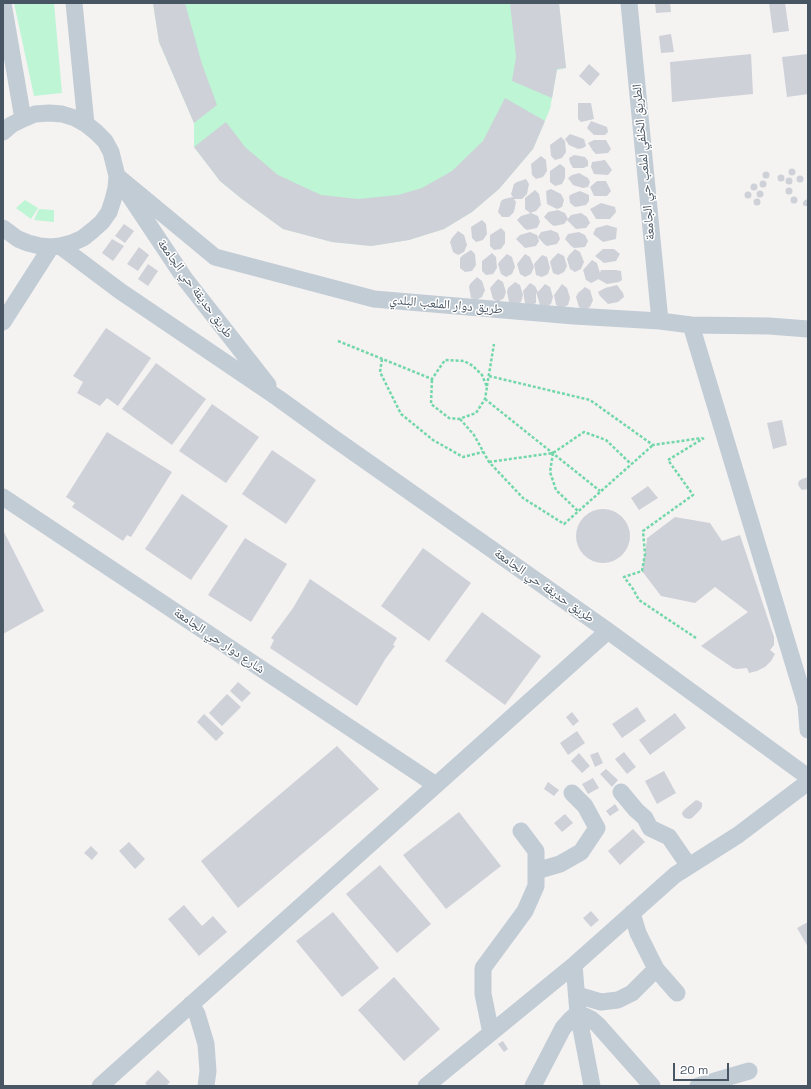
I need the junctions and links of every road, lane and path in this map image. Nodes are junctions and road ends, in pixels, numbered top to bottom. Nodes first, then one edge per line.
1 (3, 3) edge
2 (74, 3) edge
3 (629, 3) edge
4 (86, 124) junction
5 (10, 125) edge
6 (117, 176) junction
7 (5, 231) edge
8 (56, 246) junction
9 (660, 321) junction
10 (3, 322) edge
11 (691, 325) junction
12 (808, 329) edge
13 (338, 342) dead end
14 (494, 344) dead end
15 (382, 359) junction
16 (488, 376) junction
17 (432, 379) junction
18 (487, 387) junction
19 (278, 398) junction
20 (485, 399) junction
21 (459, 419) junction
22 (653, 445) junction
23 (483, 452) junction
24 (553, 453) junction
25 (489, 462) junction
26 (631, 464) junction
27 (600, 491) junction
28 (3, 497) edge
29 (578, 511) junction
30 (608, 630) junction
31 (696, 638) dead end
32 (808, 730) edge
33 (808, 777) edge
34 (808, 782) edge
35 (436, 785) junction
36 (621, 792) dead end
37 (572, 793) dead end
38 (521, 831) dead end
39 (689, 866) junction
40 (536, 871) junction
41 (632, 914) junction
42 (574, 965) junction
43 (656, 969) junction
44 (677, 993) dead end
45 (577, 995) junction
46 (192, 1004) junction
47 (578, 1013) junction
48 (491, 1033) junction
49 (749, 1071) dead end
50 (100, 1086) edge
51 (206, 1086) edge
52 (426, 1086) edge
53 (533, 1086) edge
54 (592, 1086) edge
55 (652, 1086) edge
56 (698, 1086) edge

1 - 5 street
2 - 4 street
3 - 9 street, الطريق الخلفي لملعب حي الجامعة
4 - 5 street
4 - 6 street
6 - 8 street
6 - 9 street, طريق دوار الملعب البلدي
6 - 19 street, طريق حديقة حي الجامعة
7 - 8 street
8 - 10 street
8 - 19 street, طريق حديقة حي الجامعة
9 - 11 street, طريق دوار الملعب البلدي
11 - 12 street, طريق دوار الملعب البلدي
11 - 32 street
13 - 15 path
14 - 16 path
15 - 17 path
15 - 23 path
16 - 18 path
16 - 22 path
17 - 18 path
17 - 21 path
18 - 20 path
19 - 30 street, طريق حديقة حي الجامعة
20 - 21 path
20 - 24 path
21 - 23 path
22 - 26 path
22 - 31 path
23 - 25 path
24 - 25 path
24 - 26 path
24 - 27 path
24 - 29 path
25 - 29 path
26 - 27 path
27 - 29 path
28 - 35 street, شارع دوار حي الجامعة
30 - 33 street, طريق حديقة حي الجامعة
30 - 35 street
34 - 39 street
35 - 46 street
36 - 39 street
37 - 40 street
38 - 40 street
39 - 41 street
40 - 48 street
41 - 42 street
41 - 43 street
42 - 45 street
42 - 48 street
43 - 44 street
43 - 45 street
45 - 47 street
46 - 50 street
46 - 51 street
47 - 53 street
47 - 54 street
47 - 55 street
48 - 52 street
49 - 56 street

